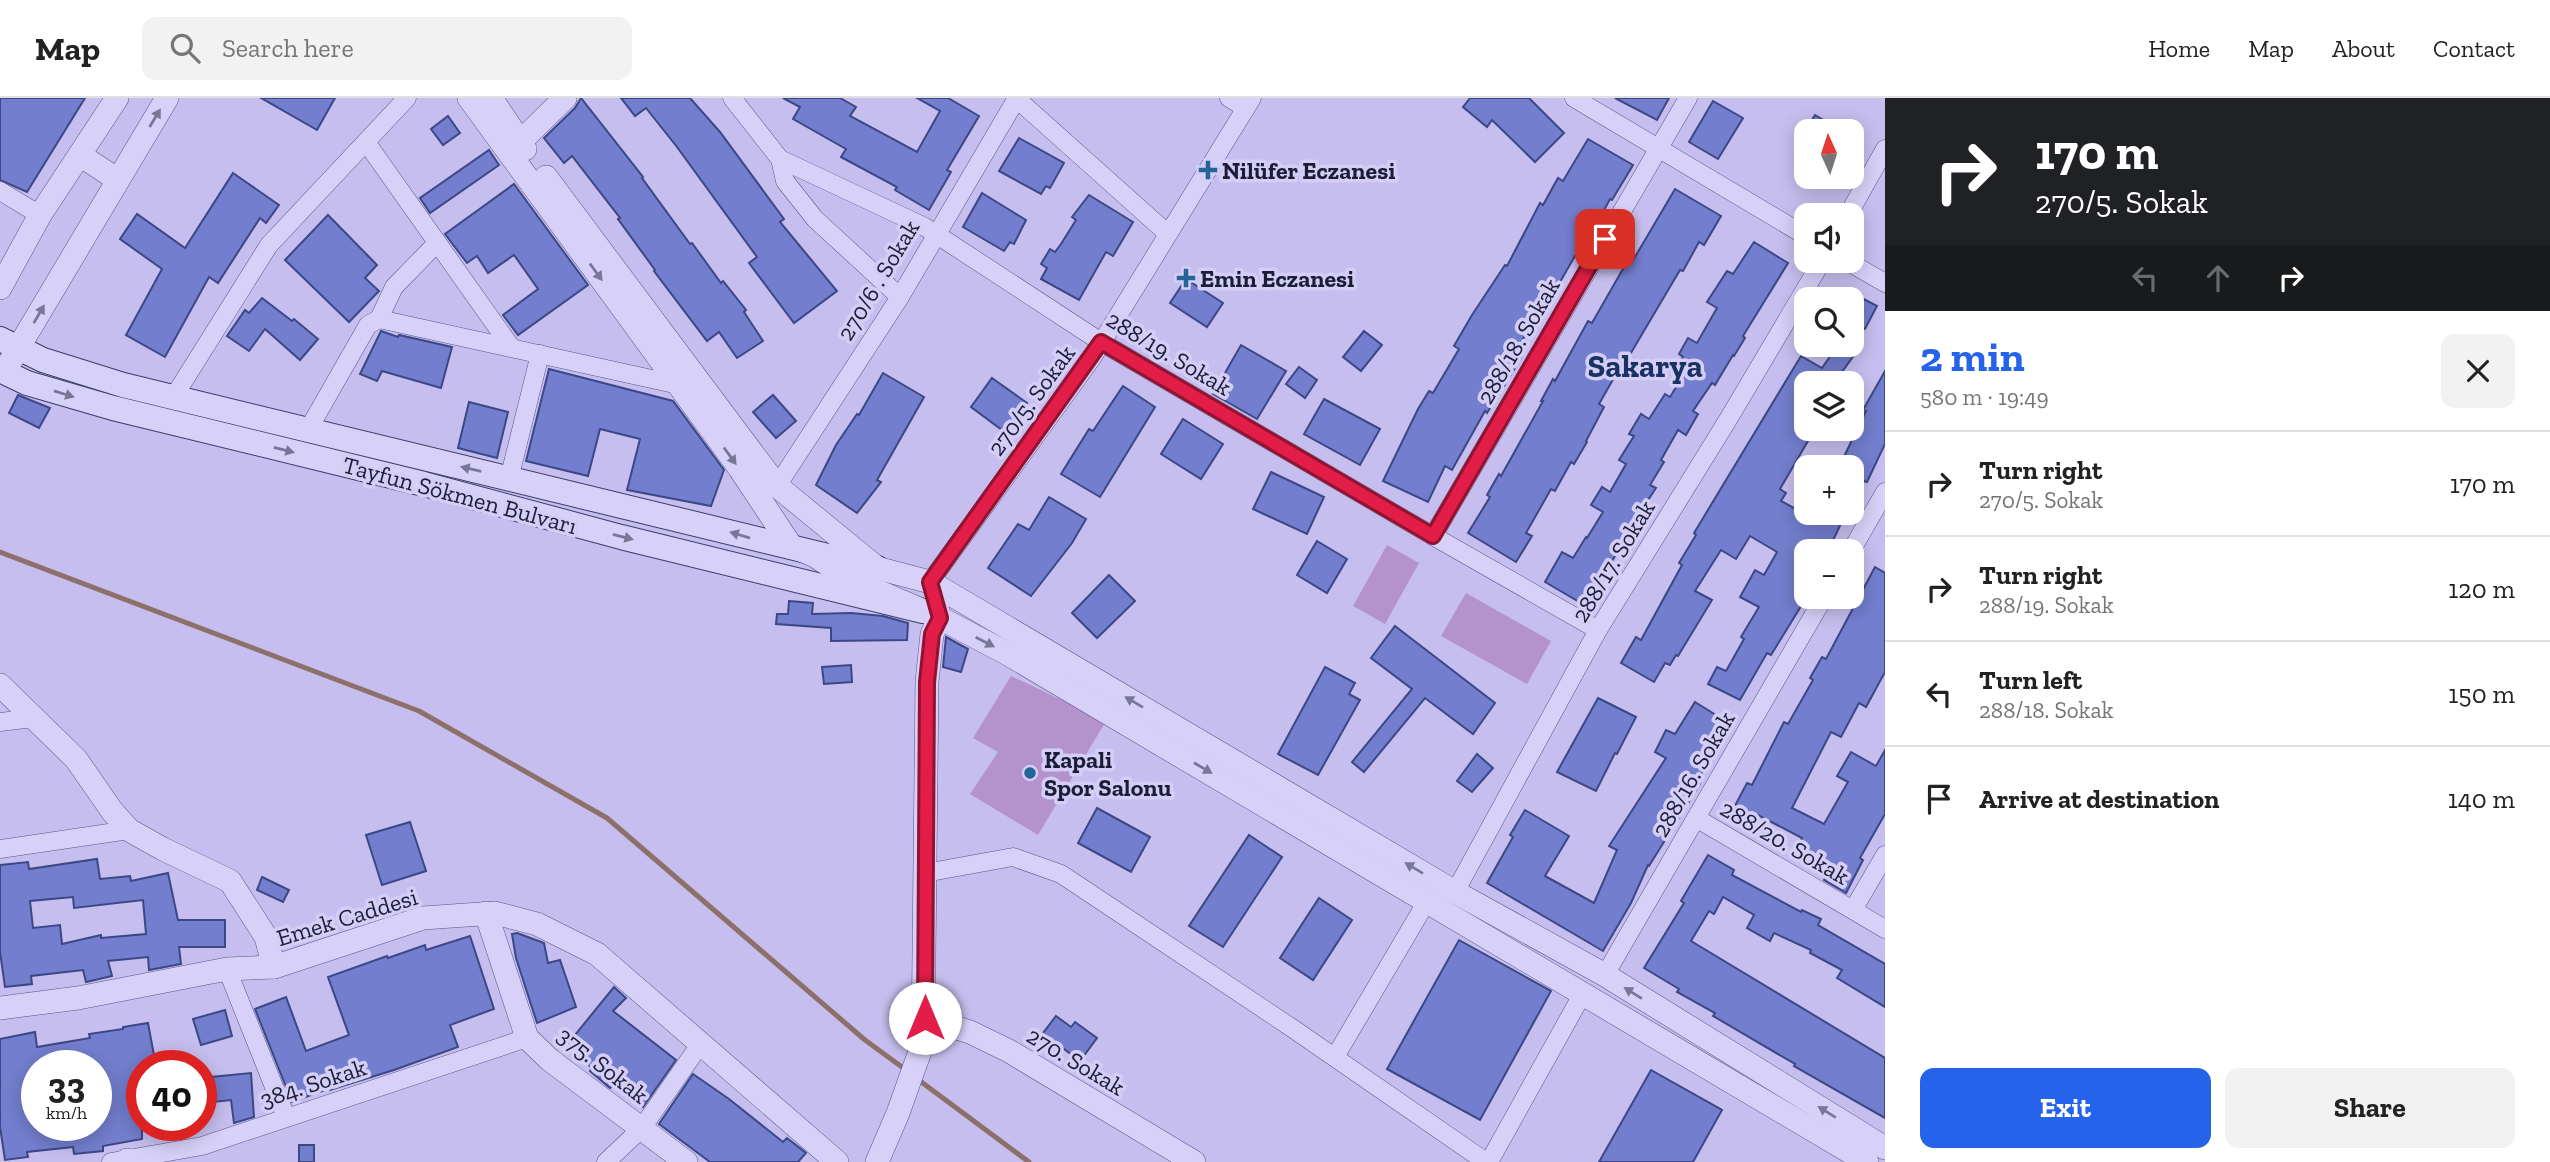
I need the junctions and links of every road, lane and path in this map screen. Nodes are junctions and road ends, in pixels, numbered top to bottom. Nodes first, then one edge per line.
1 (117, 98) edge
2 (167, 98) edge
3 (407, 98) edge
4 (469, 98) edge
5 (491, 98) edge
6 (565, 98) edge
7 (732, 98) edge
8 (1017, 98) edge
9 (1229, 98) edge
10 (1574, 98) edge
11 (1688, 98) edge
12 (1249, 103) edge
13 (366, 142) junction
14 (520, 142) junction
15 (1659, 148) junction
16 (1885, 149) edge
17 (79, 155) junction
18 (780, 159) junction
19 (118, 180) junction
20 (0, 191) edge
21 (1855, 203) edge
22 (40, 215) junction
23 (1794, 229) edge
24 (935, 234) junction
25 (1168, 234) junction
26 (437, 243) junction
27 (1864, 271) edge
28 (1815, 273) edge
29 (1885, 283) edge
30 (0, 288) edge
31 (900, 297) junction
32 (379, 319) junction
33 (1101, 342) junction
34 (10, 343) edge
35 (511, 347) junction
36 (540, 354) junction
37 (2, 371) edge
38 (678, 385) junction
39 (173, 398) junction
40 (308, 430) junction
41 (509, 479) junction
42 (777, 486) junction
43 (1885, 492) edge
44 (1433, 536) junction
45 (1858, 539) edge
46 (791, 546) junction
47 (877, 568) junction
48 (930, 582) junction
49 (1817, 609) edge
50 (931, 615) junction
51 (1598, 630) junction
52 (0, 685) edge
53 (33, 718) junction
54 (0, 722) edge
55 (1696, 818) junction
56 (130, 830) junction
57 (0, 849) edge
58 (1885, 855) edge
59 (925, 873) junction
60 (1455, 892) junction
61 (1427, 901) junction
62 (1853, 910) junction
63 (486, 914) junction
64 (1885, 929) edge
65 (274, 967) junction
66 (227, 969) junction
67 (1605, 975) junction
68 (1583, 993) junction
69 (0, 1008) edge
70 (925, 1018) junction
71 (527, 1038) junction
72 (701, 1043) junction
73 (1335, 1057) junction
74 (286, 1117) junction
75 (642, 1128) junction
76 (1885, 1148) edge
77 (122, 1161) edge
78 (606, 1162) edge
79 (686, 1162) edge
80 (837, 1162) edge
81 (877, 1162) edge
82 (1194, 1162) edge
83 (1487, 1162) edge
84 (1867, 1162) edge

1 - 17 street
19 -> 2 street
3 - 13 street
4 -> 38 street
5 - 14 street
6 - 14 street
7 - 18 street, 288/19. Sokak
8 - 24 street, 270/6 . Sokak
8 - 25 street
9 - 12 street
10 - 15 street
11 - 15 street, 288/18. Sokak
12 - 25 street, 270/5. Sokak
13 - 26 street
13 - 39 street
14 - 42 street
15 - 23 street
15 - 44 street, 288/18. Sokak
16 - 21 street
17 - 19 street
17 - 22 street
18 - 24 street, 288/19. Sokak
18 - 31 street
34 -> 19 street
20 - 22 street
22 - 30 street
24 - 31 street, 270/6 . Sokak
24 - 33 street, 288/19. Sokak
25 - 33 street, 270/5. Sokak
26 - 32 street
26 - 35 street
27 - 29 street
28 - 51 street, 288/17. Sokak
31 - 42 street, 270/6 . Sokak
32 - 35 street
32 - 40 street
33 - 44 street, 288/19. Sokak
33 - 48 street, 270/5. Sokak
34 - 37 street
34 - 39 main road, Tayfun Sökmen Bulvarı
35 - 36 street
36 - 38 street
36 - 41 street
37 -> 50 main road, Tayfun Sökmen Bulvarı
38 -> 46 street
39 - 40 main road, Tayfun Sökmen Bulvarı
41 -> 40 main road, Tayfun Sökmen Bulvarı
46 -> 41 main road, Tayfun Sökmen Bulvarı
42 - 47 street
43 - 45 street
44 - 51 street, 288/19. Sokak
46 - 47 main road, Tayfun Sökmen Bulvarı
46 - 50 street
47 - 48 street
48 - 50 street
60 -> 48 street
49 - 55 street, 288/16. Sokak
50 - 59 street
50 -> 61 street
51 - 60 street, 288/17. Sokak
52 - 53 street
53 - 54 street
53 - 56 street
55 - 62 street, 288/20. Sokak
55 - 67 street, 288/16. Sokak
56 - 57 street
56 - 65 street
58 - 62 street
59 - 70 street
59 - 73 street
60 - 67 street
61 - 68 street
61 - 73 street
62 - 64 street, 288/20. Sokak
63 - 65 street, Emek Caddesi
63 - 71 street, 375. Sokak
63 - 72 street, Emek Caddesi
65 - 66 street, Emek Caddesi
66 - 69 street, Emek Caddesi
66 - 74 street
76 -> 67 street
68 - 83 street
68 - 84 street
70 - 81 street
70 - 82 street, 270. Sokak
71 - 74 street, 384. Sokak
71 - 75 street, 375. Sokak
72 - 75 street
72 - 80 street, Emek Caddesi
73 - 83 street
74 - 77 street, 384. Sokak
75 - 78 street
75 - 79 street, 375. Sokak

